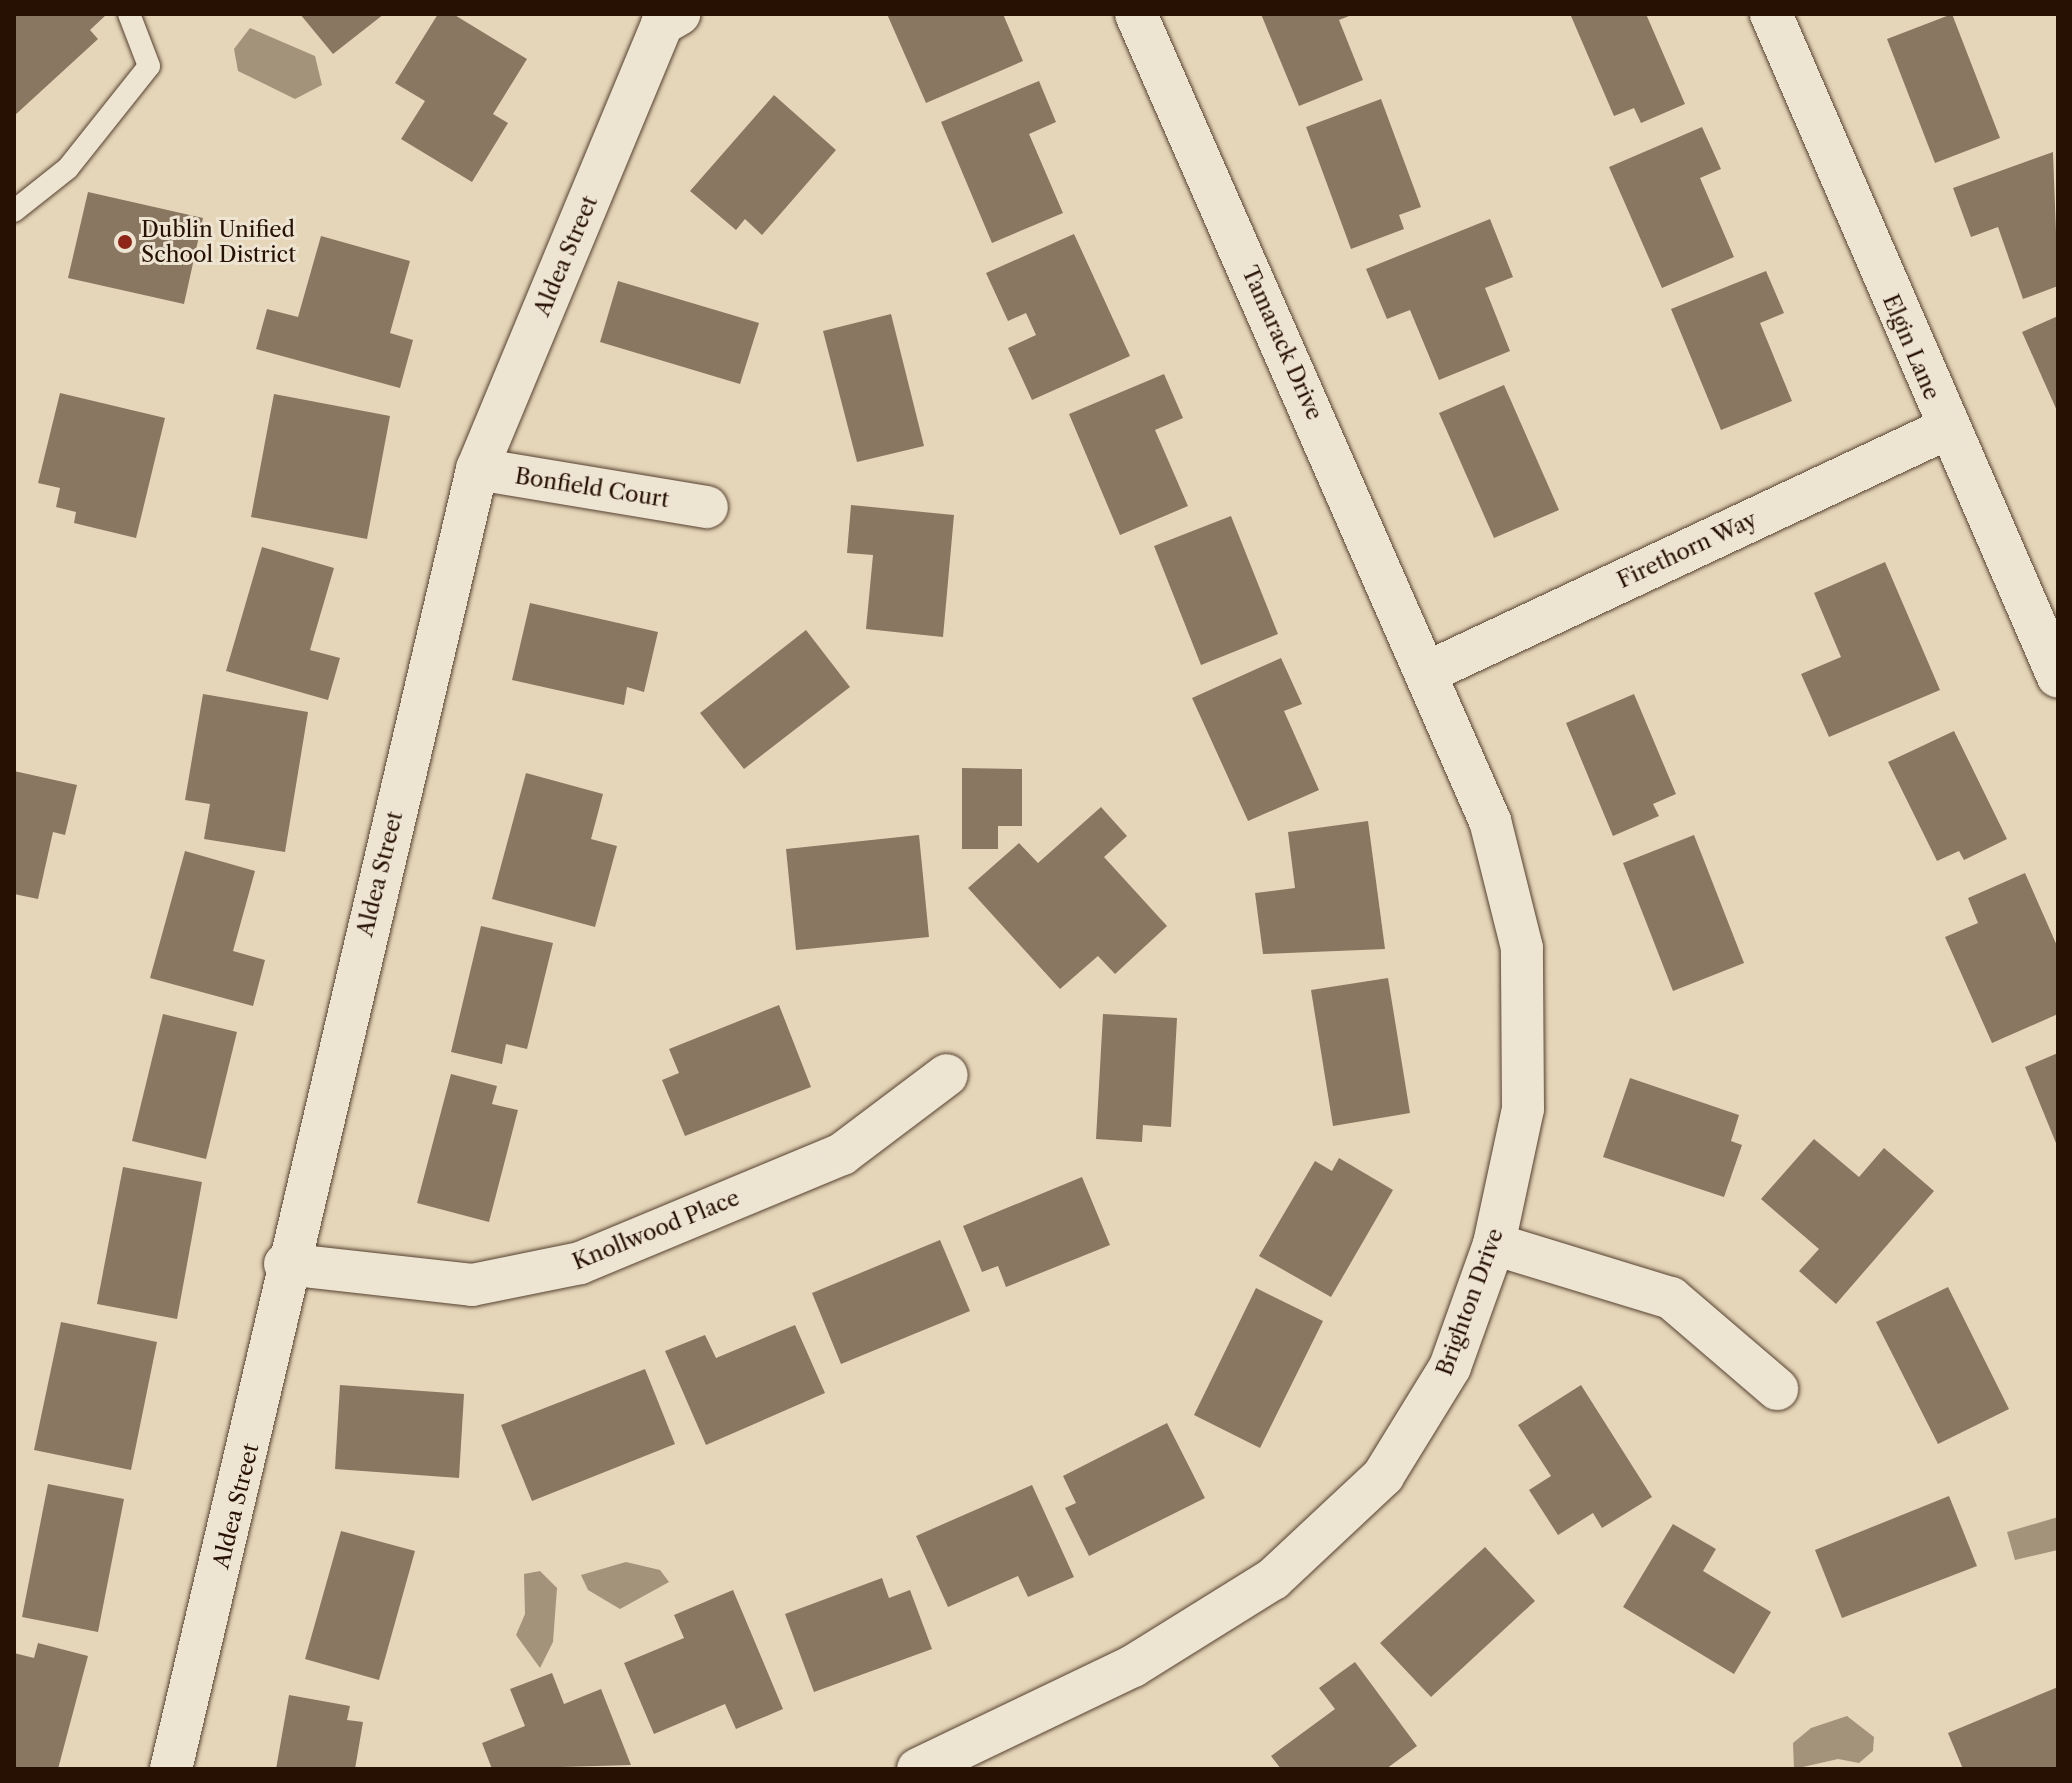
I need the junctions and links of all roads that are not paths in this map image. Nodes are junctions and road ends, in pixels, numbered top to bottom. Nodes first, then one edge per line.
1 (129, 14) edge
2 (1136, 14) edge
3 (1771, 14) edge
4 (664, 17) edge
5 (14, 211) edge
6 (1946, 429) junction
7 (477, 469) junction
8 (707, 507) dead end
9 (1428, 672) junction
10 (2058, 677) edge
11 (947, 1075) dead end
12 (1494, 1244) junction
13 (285, 1264) junction
14 (1777, 1389) dead end
15 (171, 1769) edge
16 (918, 1769) edge

1 - 5 lane
2 - 9 street, Tamarack Drive
3 - 6 street, Elgin Lane
4 - 7 street, Aldea Street
6 - 9 street, Firethorn Way
6 - 10 street, Elgin Lane
7 - 8 street, Bonfield Court
7 - 13 street, Aldea Street
9 - 12 street, Brighton Drive
11 - 13 street, Knollwood Place
12 - 14 street
12 - 16 street, Brighton Drive
13 - 15 street, Aldea Street

